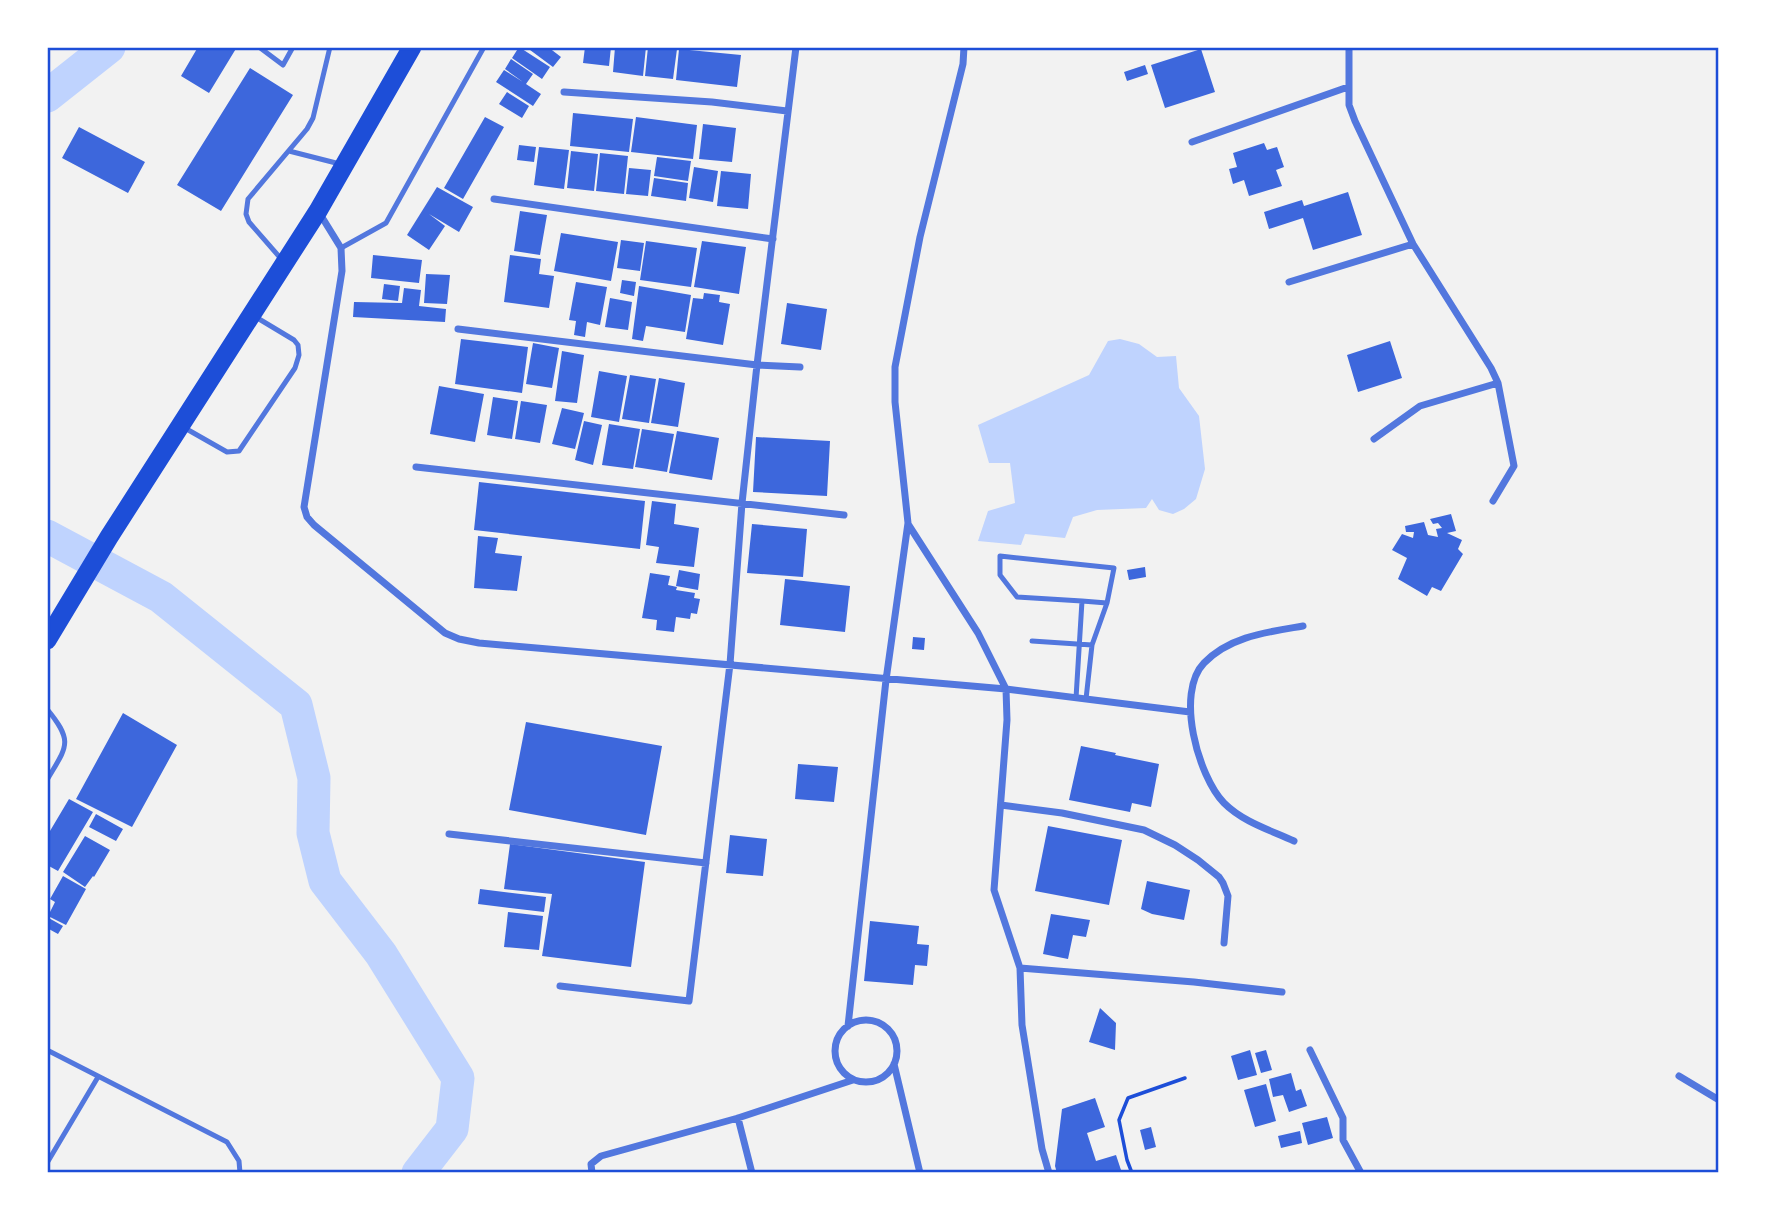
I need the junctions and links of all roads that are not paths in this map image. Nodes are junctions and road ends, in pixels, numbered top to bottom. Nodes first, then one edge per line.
1 (260, 47) edge
2 (293, 47) edge
3 (330, 47) edge
4 (412, 47) edge
5 (484, 47) edge
6 (796, 47) edge
7 (964, 47) edge
8 (1349, 47) edge
9 (1348, 87) junction
10 (564, 92) dead end
11 (787, 111) junction
12 (1192, 142) dead end
13 (289, 151) junction
14 (344, 165) junction
15 (494, 199) dead end
16 (318, 211) junction
17 (773, 239) junction
18 (1413, 244) junction
19 (341, 248) junction
20 (284, 263) junction
21 (1289, 282) dead end
22 (252, 315) junction
23 (458, 329) dead end
24 (757, 365) junction
25 (800, 367) dead end
26 (1498, 383) junction
27 (180, 425) junction
28 (1374, 439) dead end
29 (416, 467) dead end
30 (1493, 501) dead end
31 (741, 503) junction
32 (844, 514) dead end
33 (908, 523) junction
34 (1082, 601) junction
35 (1107, 603) junction
36 (1303, 626) dead end
37 (47, 640) edge
38 (1032, 641) dead end
39 (1079, 644) junction
40 (1092, 645) junction
41 (730, 664) junction
42 (886, 680) junction
43 (1006, 689) junction
44 (1076, 698) junction
45 (1086, 699) junction
46 (47, 709) edge
47 (1190, 712) junction
48 (47, 780) edge
49 (1001, 805) junction
50 (449, 834) dead end
51 (1294, 842) dead end
52 (706, 863) junction
53 (1224, 943) dead end
54 (1020, 968) junction
55 (560, 986) dead end
56 (1282, 992) dead end
57 (848, 1026) junction
58 (1310, 1049) dead end
59 (47, 1051) edge
60 (894, 1064) junction
61 (1679, 1076) dead end
62 (98, 1077) junction
63 (853, 1080) junction
64 (1719, 1100) edge
65 (738, 1118) junction
66 (47, 1163) edge
67 (240, 1173) edge
68 (592, 1173) edge
69 (752, 1173) edge
70 (920, 1173) edge
71 (1049, 1173) edge
72 (1361, 1173) edge

1 - 2 lane
3 - 13 lane
4 - 14 highway
5 - 19 lane
6 - 11 street
7 - 33 street
8 - 9 street
9 - 12 street
9 - 18 street
10 - 11 street
11 - 17 street
13 - 14 lane
13 - 20 lane
14 - 16 highway
15 - 17 street
16 - 19 street
16 - 20 highway
17 - 24 street
18 - 21 street
18 - 26 street
19 - 41 street
20 - 22 highway
22 - 27 highway
22 - 27 lane
23 - 24 street
24 - 25 street
24 - 31 street
26 - 28 street
26 - 30 street
27 - 37 highway
29 - 31 street
31 - 32 street
31 - 41 street
33 - 42 street
33 - 43 street
34 - 35 lane
34 - 35 lane
34 - 39 lane
35 - 40 lane
36 - 47 street
38 - 39 lane
39 - 40 lane
39 - 44 lane
40 - 45 lane
41 - 42 street
41 - 52 street
42 - 43 street
42 - 57 street
43 - 44 street
43 - 49 street
44 - 45 street
45 - 47 street
46 - 48 lane
47 - 51 street
49 - 53 street
49 - 54 street
50 - 52 street
52 - 55 street
54 - 56 street
54 - 71 street
57 - 60 street
57 - 63 street
58 - 72 street
59 - 62 lane
60 - 63 street
60 - 70 street
61 - 64 street
62 - 66 lane
62 - 67 lane
63 - 65 street
65 - 68 street
65 - 69 street

